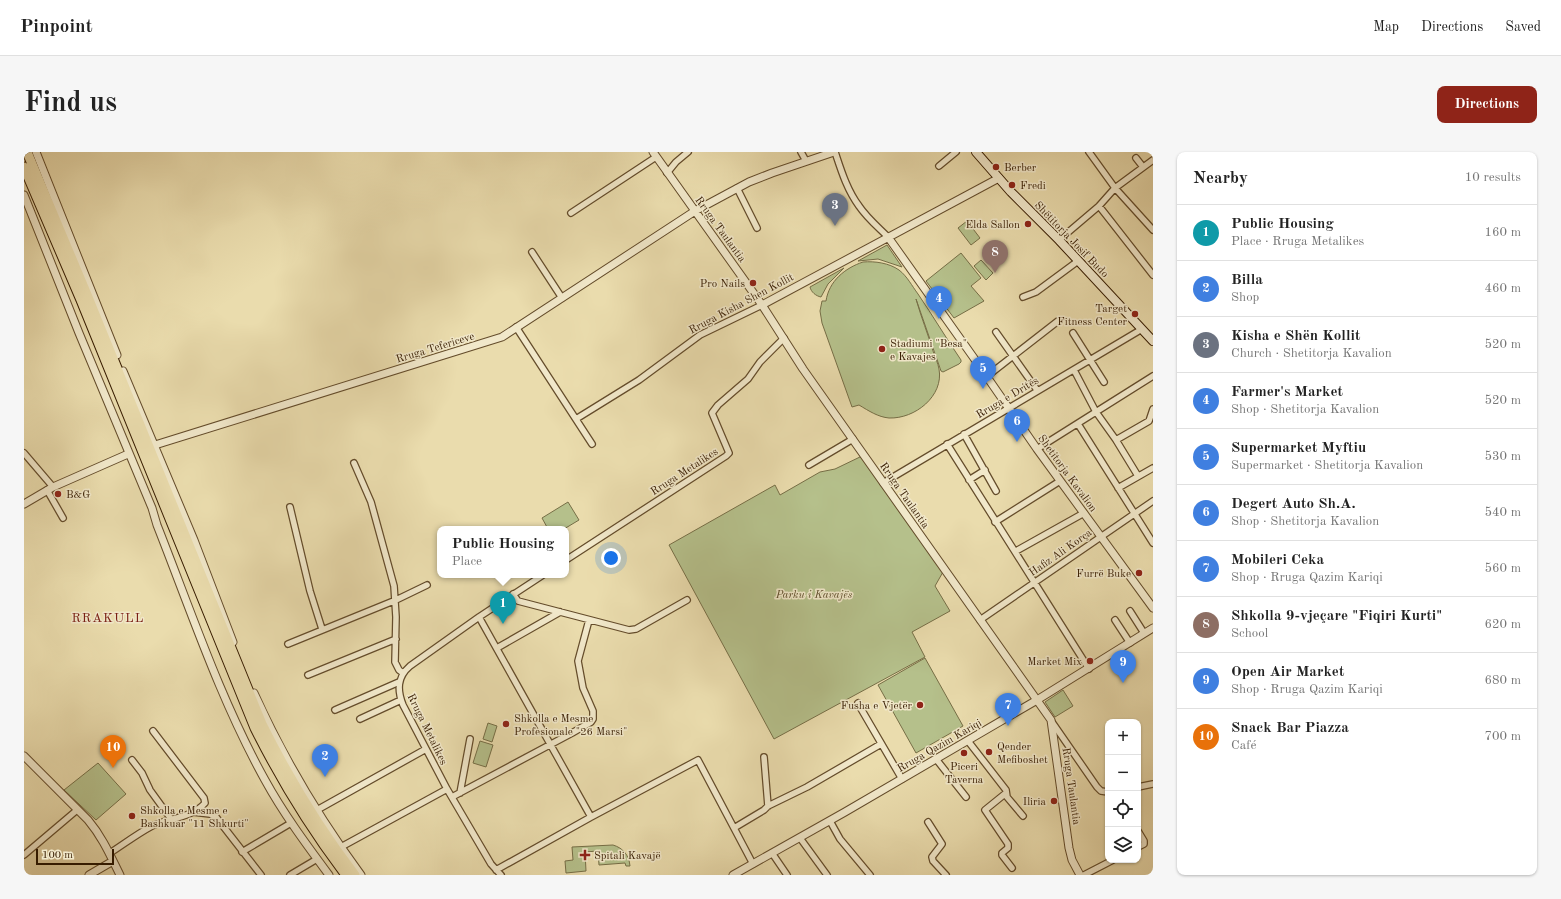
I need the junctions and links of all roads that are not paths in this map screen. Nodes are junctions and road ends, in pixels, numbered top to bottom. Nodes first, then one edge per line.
1 (26, 152) edge
2 (36, 152) edge
3 (688, 152) edge
4 (801, 152) edge
5 (835, 152) edge
6 (956, 152) edge
7 (976, 152) edge
8 (1089, 152) edge
9 (655, 154) edge
10 (1136, 158) dead end
11 (1153, 160) edge
12 (806, 161) junction
13 (939, 166) dead end
14 (24, 167) edge
15 (1143, 168) junction
16 (667, 173) junction
17 (999, 178) junction
18 (737, 188) junction
19 (1115, 188) junction
20 (24, 195) edge
21 (1099, 206) junction
22 (695, 211) junction
23 (571, 213) dead end
24 (757, 228) dead end
25 (1153, 230) edge
26 (888, 237) junction
27 (1059, 240) junction
28 (532, 252) dead end
29 (1078, 261) junction
30 (1153, 275) edge
31 (1023, 297) dead end
32 (562, 298) junction
33 (762, 305) junction
34 (1058, 321) dead end
35 (516, 327) junction
36 (1142, 329) junction
37 (996, 332) dead end
38 (1073, 333) dead end
39 (784, 338) junction
40 (1153, 341) edge
41 (1012, 356) junction
42 (1090, 360) junction
43 (120, 364) junction
44 (1074, 370) junction
45 (1153, 376) edge
46 (986, 377) junction
47 (1104, 382) dead end
48 (1037, 390) junction
49 (129, 398) junction
50 (1009, 408) junction
51 (1153, 409) edge
52 (1096, 412) junction
53 (576, 419) junction
54 (1078, 424) junction
55 (964, 434) junction
56 (854, 439) junction
57 (1116, 440) junction
58 (592, 444) dead end
59 (947, 444) junction
60 (154, 445) junction
61 (1037, 449) junction
62 (24, 453) edge
63 (128, 454) junction
64 (354, 462) dead end
65 (809, 465) dead end
66 (1153, 468) edge
67 (985, 470) junction
68 (1138, 476) junction
69 (969, 480) junction
70 (1060, 481) junction
71 (883, 483) junction
72 (50, 488) junction
73 (1118, 488) junction
74 (996, 491) dead end
75 (1153, 501) edge
76 (24, 504) edge
77 (290, 507) dead end
78 (1084, 513) junction
79 (1134, 513) junction
80 (63, 518) dead end
81 (995, 522) junction
82 (1101, 536) junction
83 (1152, 539) edge
84 (1016, 550) junction
85 (569, 558) edge
86 (538, 578) edge
87 (1035, 582) junction
88 (427, 585) dead end
89 (513, 594) junction
90 (396, 600) junction
91 (687, 600) dead end
92 (1153, 608) edge
93 (1130, 611) dead end
94 (560, 612) junction
95 (479, 617) junction
96 (589, 620) junction
97 (980, 620) junction
98 (1115, 620) dead end
99 (1153, 628) edge
100 (322, 629) junction
101 (1144, 633) junction
102 (396, 639) junction
103 (1130, 643) junction
104 (288, 644) dead end
105 (497, 648) junction
106 (1089, 668) junction
107 (403, 673) junction
108 (308, 675) dead end
109 (399, 682) junction
110 (401, 700) junction
111 (1037, 700) junction
112 (858, 703) dead end
113 (335, 710) dead end
114 (360, 719) dead end
115 (1051, 720) junction
116 (153, 730) dead end
117 (470, 739) dead end
118 (968, 741) junction
119 (551, 744) junction
120 (881, 744) junction
121 (426, 749) junction
122 (24, 756) edge
123 (764, 757) dead end
124 (936, 759) junction
125 (132, 760) dead end
126 (902, 779) junction
127 (1153, 784) edge
128 (1141, 787) edge
129 (447, 789) junction
130 (1105, 792) edge
131 (460, 793) junction
132 (1006, 793) junction
133 (452, 797) junction
134 (966, 797) dead end
135 (768, 806) junction
136 (77, 810) junction
137 (317, 810) junction
138 (193, 812) junction
139 (591, 816) junction
140 (1023, 816) dead end
141 (171, 820) junction
142 (830, 821) junction
143 (928, 822) dead end
144 (291, 823) junction
145 (734, 828) junction
146 (1141, 836) edge
147 (800, 838) junction
148 (1141, 846) edge
149 (341, 847) junction
150 (242, 852) junction
151 (110, 853) junction
152 (772, 853) junction
153 (24, 855) edge
154 (317, 859) junction
155 (113, 861) junction
156 (1107, 863) edge
157 (753, 864) junction
158 (1012, 868) dead end
159 (496, 870) junction
160 (742, 873) edge
161 (89, 875) edge
162 (120, 875) edge
163 (261, 875) edge
164 (290, 875) edge
165 (329, 875) edge
166 (346, 875) edge
167 (355, 875) edge
168 (361, 875) edge
169 (501, 875) edge
170 (733, 875) edge
171 (787, 875) edge
172 (827, 875) edge
173 (870, 875) edge
174 (946, 875) edge
175 (1080, 875) edge
176 (1084, 875) edge

1 - 49 highway
2 - 43 street
3 - 16 street
4 - 12 street
5 - 12 street, Rruga Tefericeve
5 - 26 street, Shetitorja Kavalion
6 - 13 street
7 - 17 main road, Shëtitorja Josif Budo
8 - 19 street
9 - 16 street, Rruga Taulantia
9 - 23 street
10 - 15 street
11 - 15 street
12 - 18 street, Rruga Tefericeve
14 - 166 highway
15 - 19 street
16 - 22 street, Rruga Taulantia
17 - 26 street, Rruga Kisha Shen Kollit
17 - 27 main road, Shëtitorja Josif Budo
18 - 22 street, Rruga Tefericeve
18 - 24 street
19 - 21 street
19 - 25 street
20 - 63 street
21 - 27 street
21 - 30 street
22 - 32 street, Rruga Tefericeve
22 - 33 street, Rruga Taulantia
26 - 33 street, Rruga Kisha Shen Kollit
26 - 46 street, Shetitorja Kavalion
27 - 29 main road, Shëtitorja Josif Budo
28 - 32 street
29 - 31 street
29 - 36 main road, Shëtitorja Josif Budo
32 - 35 street, Rruga Tefericeve
33 - 39 street, Rruga Taulantia
33 - 53 street, Rruga Kisha Shen Kollit
34 - 41 street
35 - 53 street
35 - 60 street, Rruga Tefericeve
36 - 40 main road, Shëtitorja Josif Budo
36 - 42 street, Rruga e Dritës
37 - 41 street
38 - 42 street
39 - 56 street, Rruga Taulantia
39 - 85 street, Rruga Metalikes
41 - 46 street
41 - 48 street
42 - 44 street, Rruga e Dritës
42 - 47 street
43 - 49 highway
43 - 60 street
44 - 48 street, Rruga e Dritës
44 - 52 street
45 - 52 street
46 - 50 street, Shetitorja Kavalion
48 - 50 street, Rruga e Dritës
49 - 167 highway
50 - 55 street, Rruga e Dritës
50 - 61 street, Shetitorja Kavalion
51 - 57 street
52 - 54 street
52 - 57 street
53 - 58 street
54 - 61 street
54 - 73 street
55 - 59 street, Rruga e Dritës
55 - 67 street
56 - 65 street
56 - 71 street, Rruga Taulantia
57 - 68 street
59 - 69 street
59 - 71 street, Rruga e Dritës
60 - 137 street
61 - 70 street, Shetitorja Kavalion
62 - 72 street
63 - 72 street
63 - 144 street
64 - 90 street
66 - 68 street
67 - 69 street
67 - 74 street
68 - 73 street
69 - 81 street
70 - 78 street, Shetitorja Kavalion
70 - 81 street
71 - 97 street, Rruga Taulantia
72 - 76 street
72 - 80 street
73 - 79 street
75 - 79 street, Hafiz Ali Korça
77 - 100 street
78 - 82 street, Shetitorja Kavalion
78 - 84 street
79 - 82 street, Hafiz Ali Korça
79 - 83 street
81 - 84 street
82 - 87 street, Hafiz Ali Korça
82 - 92 street, Shetitorja Kavalion
84 - 87 street
86 - 89 street, Rruga Metalikes
87 - 97 street, Hafiz Ali Korça
87 - 106 street
88 - 90 street
89 - 94 street
89 - 95 street, Rruga Metalikes
90 - 100 street
90 - 102 street
91 - 96 street
93 - 101 street
94 - 96 street
94 - 105 street
95 - 105 street
95 - 107 street, Rruga Metalikes
96 - 119 street
97 - 111 street, Rruga Taulantia
98 - 103 street
99 - 101 street, Rruga Qazim Kariqi
100 - 104 street
101 - 103 street, Rruga Qazim Kariqi
102 - 107 street
102 - 108 street
103 - 106 street, Rruga Qazim Kariqi
105 - 119 street
106 - 111 street, Rruga Qazim Kariqi
107 - 109 street, Rruga Metalikes
109 - 110 street, Rruga Metalikes
109 - 113 street
110 - 114 street
110 - 121 street, Rruga Metalikes
111 - 115 street, Rruga Taulantia
111 - 118 street, Rruga Qazim Kariqi
112 - 120 street
115 - 130 street
115 - 175 street, Rruga Taulantia
116 - 138 street
117 - 131 street
118 - 124 street, Rruga Qazim Kariqi
118 - 132 street
119 - 131 street
119 - 139 street
120 - 126 street
120 - 135 street
121 - 129 street, Rruga Metalikes
121 - 137 street
122 - 136 street
123 - 135 street
124 - 126 street, Rruga Qazim Kariqi
124 - 134 street
125 - 141 street
126 - 142 street, Rruga Qazim Kariqi
127 - 128 street
129 - 133 street, Rruga Metalikes
129 - 149 street
131 - 133 street
132 - 140 street
132 - 158 street
133 - 159 street, Rruga Metalikes
135 - 145 street
136 - 151 street
136 - 153 street
137 - 149 street
138 - 141 street
138 - 150 street
139 - 145 street
139 - 159 street
141 - 151 street
142 - 147 street, Rruga Qazim Kariqi
142 - 173 street
143 - 174 street
144 - 150 street
144 - 154 street
145 - 157 street
146 - 148 street
147 - 152 street, Rruga Qazim Kariqi
147 - 172 street
149 - 168 street
150 - 163 street
151 - 155 street
152 - 157 street, Rruga Qazim Kariqi
152 - 171 street
154 - 164 street
154 - 165 street
155 - 161 street
155 - 162 street
156 - 176 street
157 - 160 street, Rruga Qazim Kariqi
159 - 169 street, Rruga Metalikes
160 - 170 street, Rruga Qazim Kariqi

